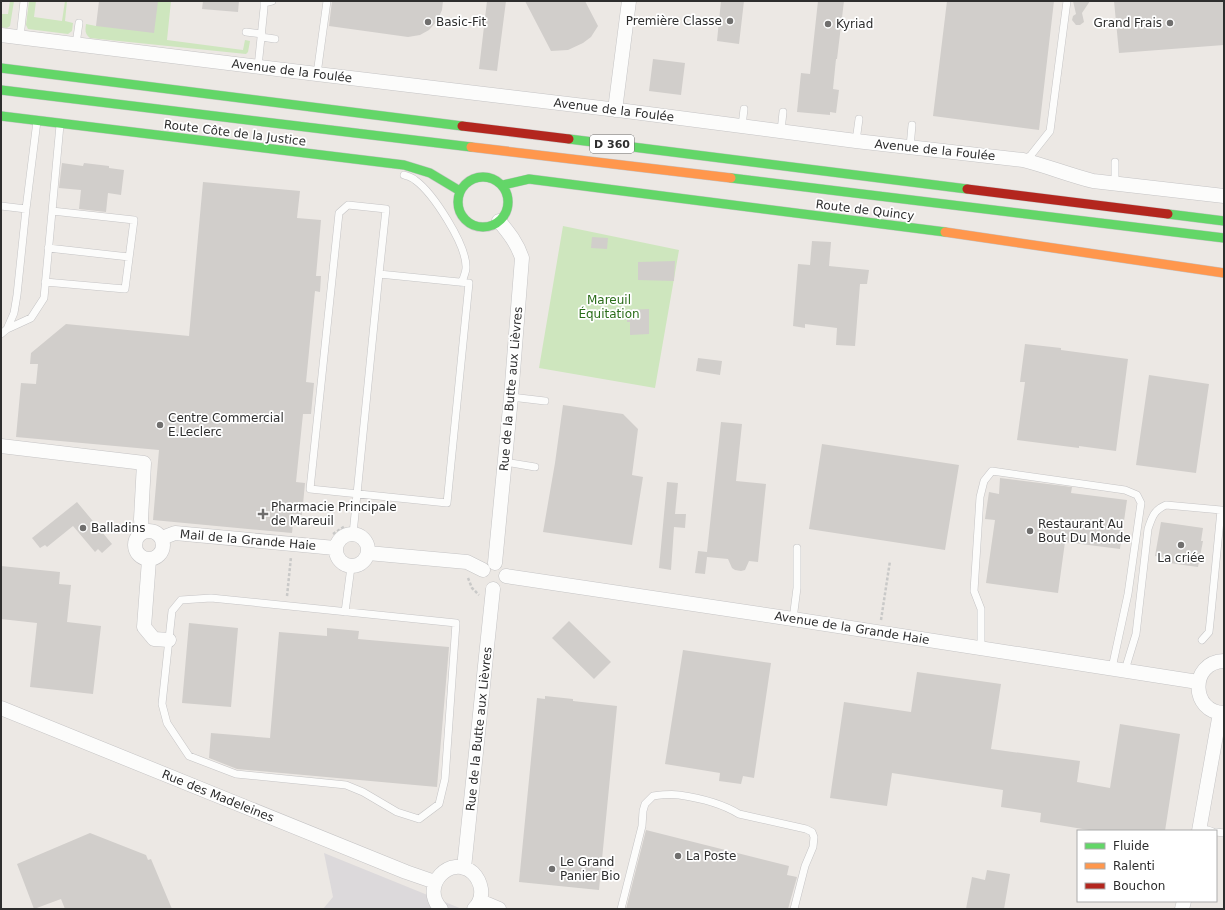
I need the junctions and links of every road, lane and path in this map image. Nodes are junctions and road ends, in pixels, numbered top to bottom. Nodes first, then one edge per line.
1 (24, 1) edge
2 (272, 1) edge
3 (327, 1) edge
4 (629, 1) edge
5 (1067, 1) edge
6 (264, 2) edge
7 (79, 23) dead end
8 (246, 32) dead end
9 (1, 35) edge
10 (262, 36) junction
11 (20, 37) junction
12 (275, 39) dead end
13 (76, 44) junction
14 (258, 67) junction
15 (1, 68) edge
16 (317, 74) junction
17 (1, 90) edge
18 (744, 109) dead end
19 (615, 110) junction
20 (784, 112) dead end
21 (1, 116) edge
22 (859, 119) dead end
23 (37, 121) junction
24 (60, 124) junction
25 (912, 125) dead end
26 (742, 126) junction
27 (781, 131) junction
28 (856, 141) junction
29 (910, 147) junction
30 (1023, 160) junction
31 (374, 162) junction
32 (1115, 162) dead end
33 (1115, 183) junction
34 (503, 185) junction
35 (460, 191) junction
36 (1224, 196) edge
37 (1, 206) edge
38 (26, 209) junction
39 (52, 211) junction
40 (499, 221) junction
41 (1224, 221) edge
42 (1224, 238) edge
43 (48, 248) junction
44 (129, 257) junction
45 (1224, 273) edge
46 (379, 274) junction
47 (45, 282) junction
48 (462, 283) junction
49 (7, 329) junction
50 (1, 334) edge
51 (511, 397) junction
52 (545, 401) dead end
53 (1, 446) edge
54 (505, 462) junction
55 (535, 467) dead end
56 (358, 494) junction
57 (1222, 510) edge
58 (142, 532) junction
59 (354, 534) junction
60 (162, 538) junction
61 (293, 544) junction
62 (335, 548) junction
63 (797, 548) dead end
64 (368, 553) junction
65 (149, 560) junction
66 (890, 561) dead end
67 (495, 564) junction
68 (351, 567) junction
69 (482, 570) junction
70 (466, 574) dead end
71 (506, 576) junction
72 (493, 589) junction
73 (478, 601) dead end
74 (286, 606) junction
75 (345, 612) junction
76 (793, 619) junction
77 (881, 622) dead end
78 (169, 640) junction
79 (1202, 640) dead end
80 (981, 648) junction
81 (1224, 661) edge
82 (1118, 669) junction
83 (1198, 682) junction
84 (1, 708) edge
85 (1222, 713) edge
86 (1203, 830) edge
87 (464, 868) junction
88 (435, 882) junction
89 (477, 905) edge
90 (441, 909) edge
91 (499, 909) edge
92 (621, 909) edge
93 (794, 909) edge

1 - 11 lane
2 - 6 lane
3 - 16 lane
4 - 19 street
5 - 30 lane
6 - 10 lane
7 - 13 lane
8 - 10 lane
9 - 11 street, Avenue de la Foulée
10 - 12 lane
10 - 14 lane
11 - 13 street, Avenue de la Foulée
13 - 14 street, Avenue de la Foulée
14 - 16 street, Avenue de la Foulée
15 - 41 main road, D 360
16 - 19 street, Avenue de la Foulée
17 - 42 main road, D 360
18 - 26 lane
19 - 26 street, Avenue de la Foulée
20 - 27 lane
21 - 23 main road, Route Côte de la Justice
22 - 28 lane
23 - 24 main road, Route Côte de la Justice
23 - 38 lane
24 - 31 main road, Route Côte de la Justice
24 - 39 lane
25 - 29 lane
26 - 27 street, Avenue de la Foulée
27 - 28 street, Avenue de la Foulée
28 - 29 street, Avenue de la Foulée
29 - 30 street, Avenue de la Foulée
30 - 33 street, Avenue de la Foulée
31 - 35 main road, Route Côte de la Justice
31 - 48 lane
32 - 33 lane
33 - 36 street, Avenue de la Foulée
34 - 35 main road
34 - 40 main road
34 - 45 main road, Route de Quincy
35 - 40 main road
37 - 38 lane
38 - 49 lane
39 - 43 lane
39 - 44 lane
40 - 51 street, Rue de la Butte aux Lièvres
43 - 44 lane
43 - 47 lane
44 - 47 lane
46 - 48 lane
46 - 56 lane
46 - 56 lane
47 - 49 lane
48 - 56 lane
49 - 50 lane
51 - 52 lane
51 - 54 street, Rue de la Butte aux Lièvres
53 - 58 street
54 - 55 lane
54 - 67 street, Rue de la Butte aux Lièvres
56 - 59 lane
57 - 79 lane
57 - 82 lane
58 - 60 street
58 - 65 street
59 - 62 street
59 - 64 street
60 - 61 street, Mail de la Grande Haie
60 - 65 street
61 - 62 street, Mail de la Grande Haie
61 - 74 path
62 - 68 street
63 - 76 lane
64 - 68 street
64 - 69 street
65 - 78 street
66 - 77 path
67 - 69 street
67 - 71 street
68 - 75 lane
69 - 72 street
70 - 73 path
71 - 72 street
71 - 76 street, Avenue de la Grande Haie
72 - 87 street, Rue de la Butte aux Lièvres
74 - 75 lane
74 - 78 lane
75 - 78 lane
76 - 80 street, Avenue de la Grande Haie
80 - 82 street, Avenue de la Grande Haie
80 - 82 lane
81 - 83 street
82 - 83 street, Avenue de la Grande Haie
83 - 85 street
84 - 88 street, Rue des Madeleines
85 - 86 street
87 - 88 street
87 - 89 street
88 - 90 street
89 - 91 street
92 - 93 lane

